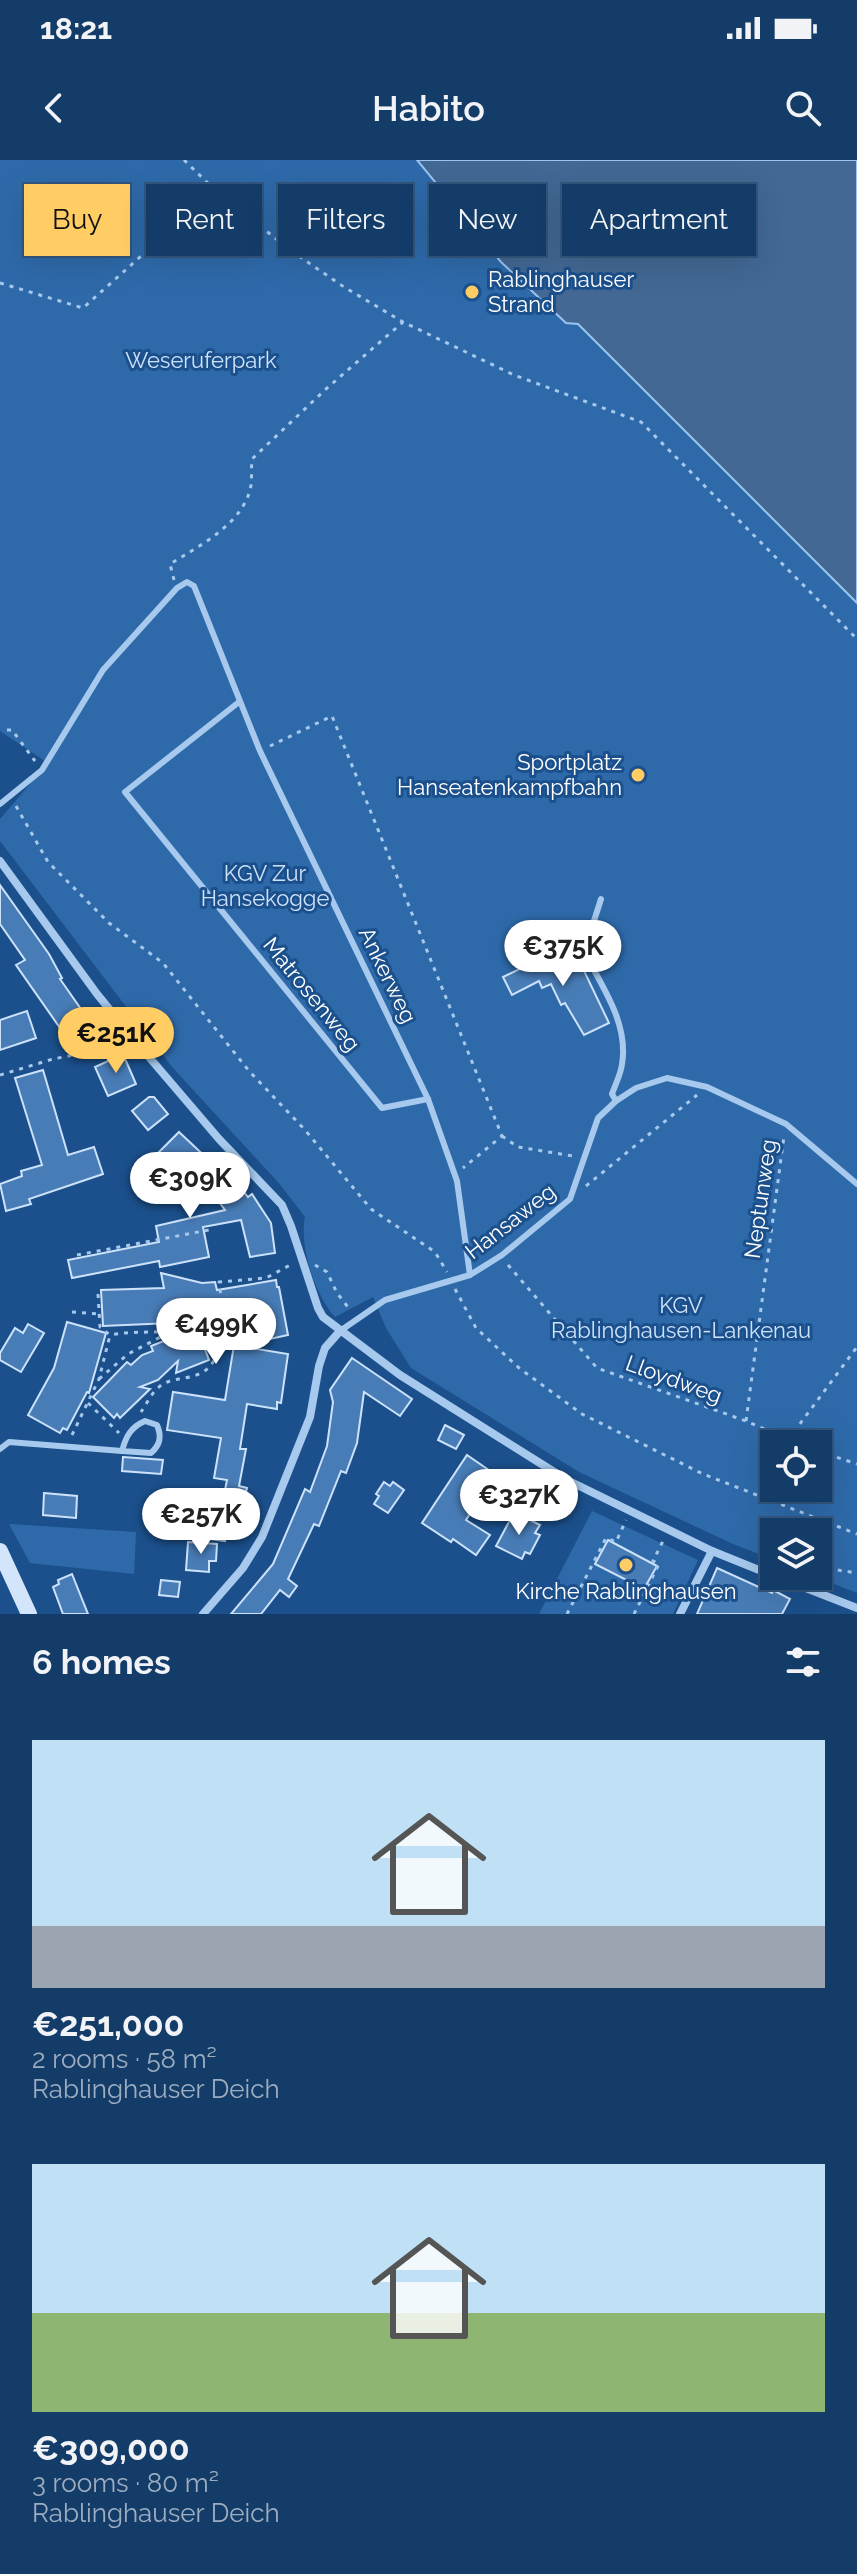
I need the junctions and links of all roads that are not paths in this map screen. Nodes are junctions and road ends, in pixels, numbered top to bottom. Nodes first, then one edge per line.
1 (239, 702) junction
2 (0, 804) edge
3 (0, 861) edge
4 (601, 899) dead end
5 (428, 1099) junction
6 (616, 1101) junction
7 (857, 1184) edge
8 (470, 1275) junction
9 (340, 1331) junction
10 (0, 1449) edge
11 (122, 1451) junction
12 (0, 1551) edge
13 (712, 1551) junction
14 (760, 1570) edge
15 (810, 1590) edge
16 (857, 1608) edge
17 (29, 1614) edge
18 (203, 1614) edge
19 (680, 1614) edge

1 - 2 lane, Ankerweg
1 - 5 lane, Ankerweg
1 - 5 lane, Matrosenweg
3 - 9 street
4 - 6 lane
5 - 8 lane, Ankerweg
6 - 7 lane, Hansaweg
6 - 8 lane, Hansaweg
8 - 9 lane, Hansaweg
9 - 13 street
9 - 18 street
10 - 11 lane
11 - 11 lane
12 - 17 street
13 - 14 street
13 - 19 street
15 - 16 street

